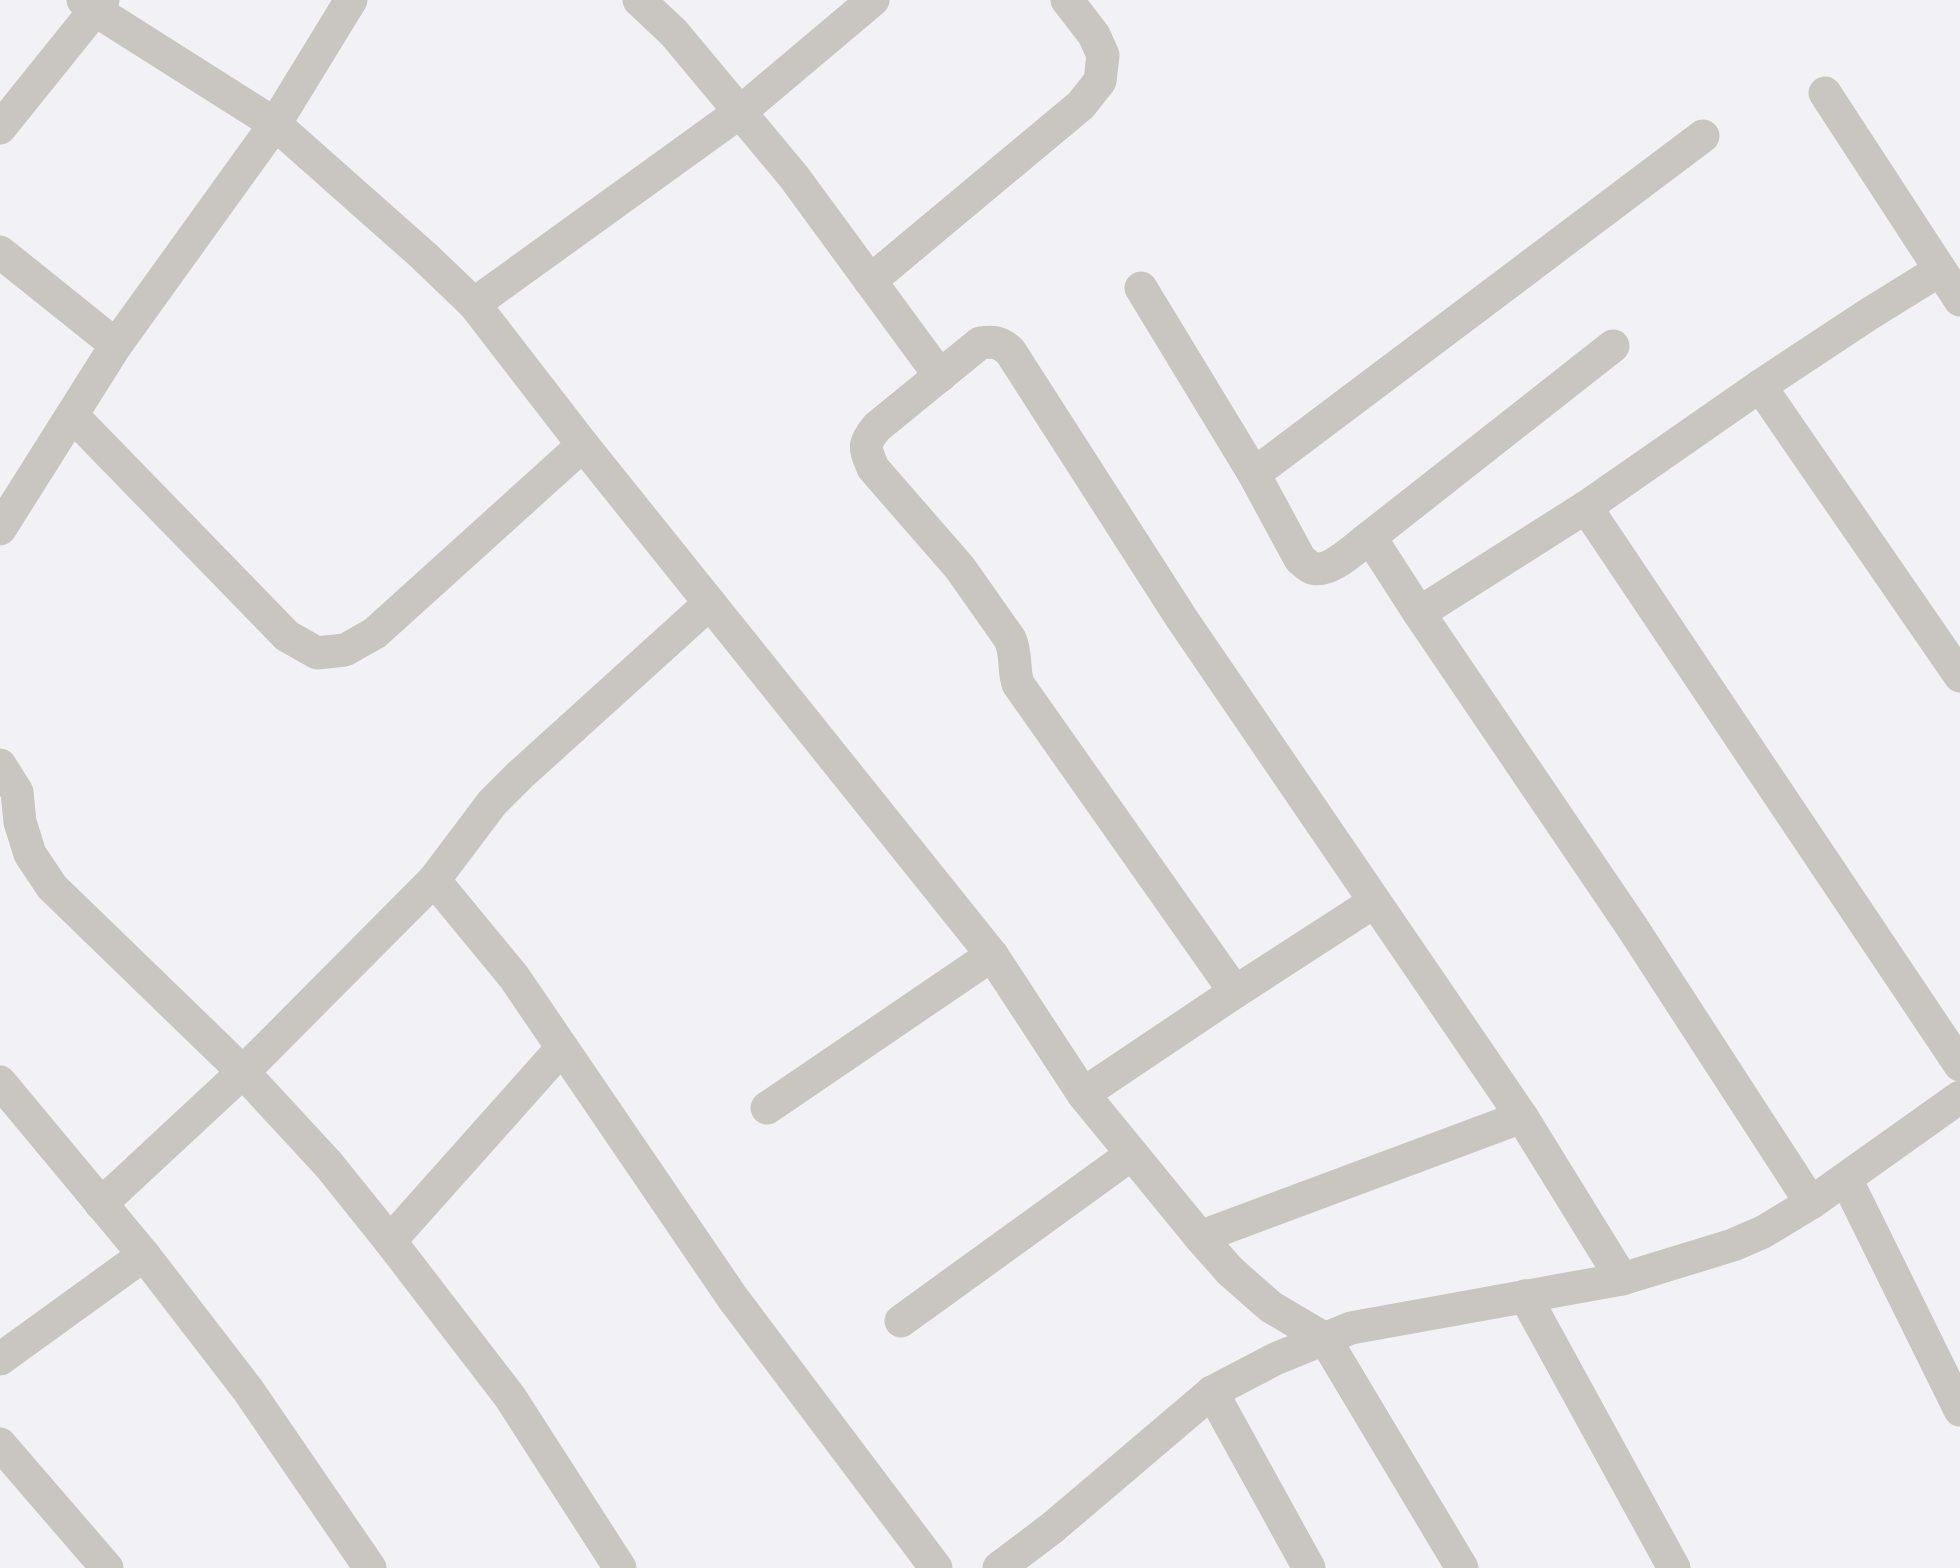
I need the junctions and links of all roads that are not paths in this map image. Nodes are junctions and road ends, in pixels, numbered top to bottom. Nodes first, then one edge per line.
1 (351, 0) edge
2 (639, 0) edge
3 (873, 0) edge
4 (1067, 0) edge
5 (94, 4) edge
6 (1825, 93) dead end
7 (740, 112) junction
8 (257, 114) junction
9 (0, 128) edge
10 (1703, 136) dead end
11 (0, 252) edge
12 (1940, 270) junction
13 (870, 281) junction
14 (1141, 288) dead end
15 (1960, 300) edge
16 (474, 304) junction
17 (116, 345) junction
18 (1613, 346) dead end
19 (940, 376) junction
20 (1760, 386) junction
21 (72, 415) junction
22 (584, 445) junction
23 (1254, 474) junction
24 (1586, 507) junction
25 (0, 529) edge
26 (1370, 537) junction
27 (710, 603) junction
28 (1419, 613) junction
29 (1960, 676) edge
30 (0, 765) edge
31 (434, 880) junction
32 (1374, 902) junction
33 (992, 955) junction
34 (1235, 992) junction
35 (562, 1048) junction
36 (1960, 1065) edge
37 (243, 1072) junction
38 (0, 1082) edge
39 (1083, 1094) junction
40 (1960, 1097) edge
41 (768, 1108) dead end
42 (1522, 1117) junction
43 (1132, 1154) junction
44 (1846, 1179) junction
45 (1811, 1203) junction
46 (101, 1204) junction
47 (1200, 1237) junction
48 (390, 1241) junction
49 (144, 1255) junction
50 (1622, 1279) junction
51 (1525, 1296) junction
52 (900, 1321) dead end
53 (1325, 1339) junction
54 (0, 1359) edge
55 (1212, 1392) junction
56 (1960, 1410) edge
57 (0, 1444) edge
58 (107, 1568) edge
59 (370, 1568) edge
60 (620, 1568) edge
61 (936, 1568) edge
62 (999, 1568) edge
63 (1309, 1568) edge
64 (1462, 1568) edge
65 (1674, 1568) edge

1 - 8 street
2 - 7 street
3 - 7 street
4 - 13 street
5 - 8 street
5 - 9 street
6 - 12 street
7 - 13 street
7 - 16 street
8 - 16 street
8 - 17 street
10 - 23 street
11 - 17 street
12 - 15 street
12 - 20 street
13 - 19 street
14 - 23 street
16 - 22 street
17 - 21 street
18 - 26 street
19 - 32 street
19 - 34 street
20 - 24 street
20 - 29 street
21 - 22 street
21 - 25 street
22 - 27 street
23 - 26 street
24 - 28 street
24 - 36 street
26 - 28 street
27 - 31 street
27 - 33 street
28 - 45 street
30 - 37 street
31 - 35 street
31 - 37 street
32 - 34 street
32 - 42 street
33 - 39 street
33 - 41 street
34 - 39 street
35 - 48 street
35 - 61 street
37 - 46 street
37 - 48 street
38 - 46 street
39 - 43 street
40 - 44 street
42 - 47 street
42 - 50 street
43 - 47 street
43 - 52 street
44 - 45 street
44 - 56 street
45 - 50 street
46 - 49 street
47 - 53 street
48 - 60 street
49 - 54 street
49 - 59 street
50 - 51 street
51 - 53 street
51 - 65 street
53 - 55 street
53 - 64 street
55 - 62 street
55 - 63 street
57 - 58 street

